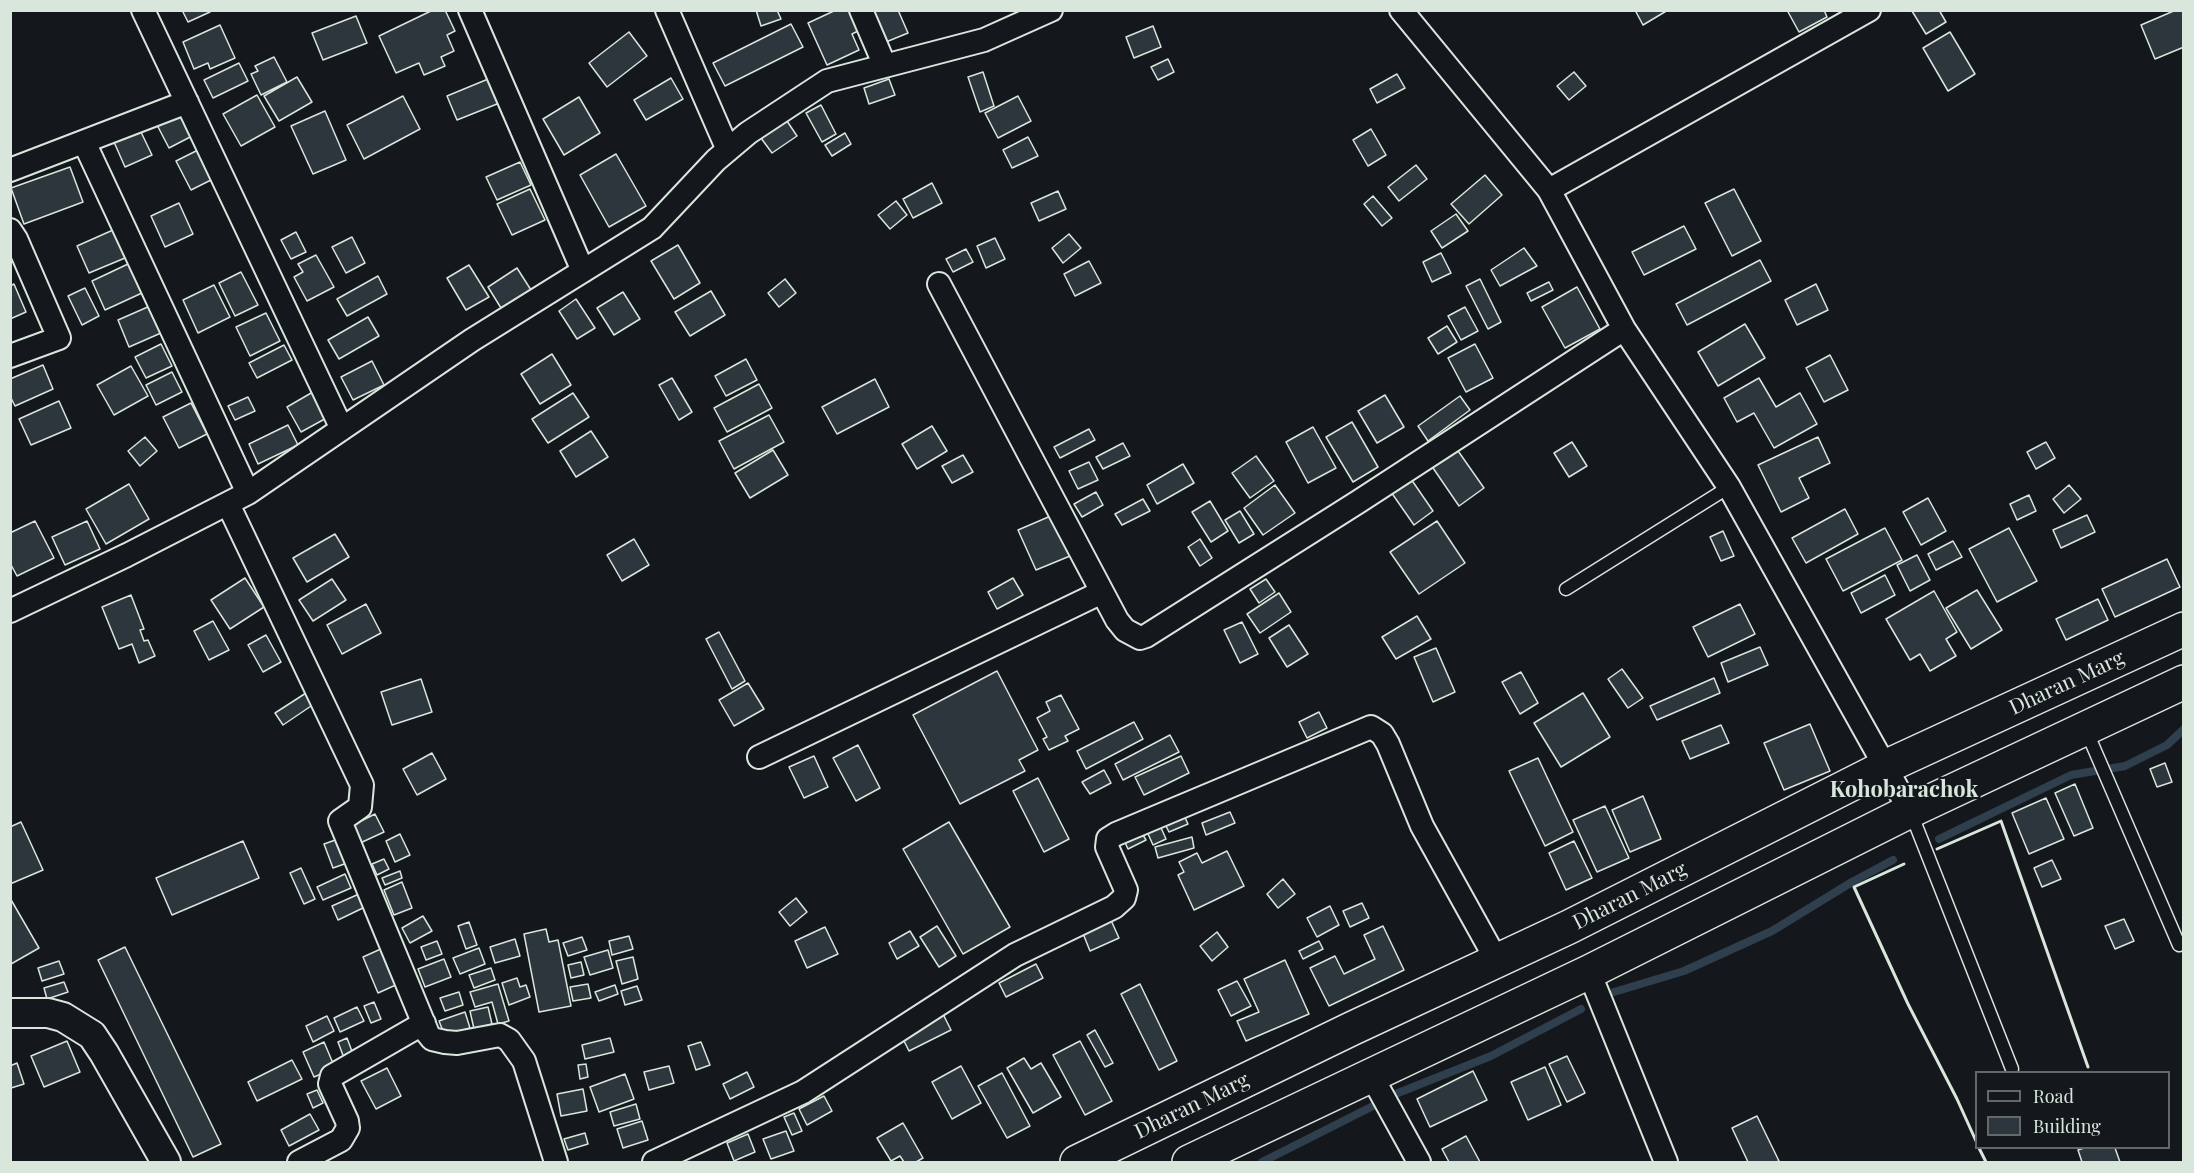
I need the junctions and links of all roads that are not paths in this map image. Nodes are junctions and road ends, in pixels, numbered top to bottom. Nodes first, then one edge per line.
1 (143, 10) edge
2 (470, 10) edge
3 (666, 10) edge
4 (861, 10) edge
5 (1051, 10) edge
6 (1401, 10) edge
7 (1869, 10) edge
8 (885, 66) junction
9 (187, 102) junction
10 (84, 142) junction
11 (728, 150) junction
12 (10, 170) edge
13 (1549, 190) junction
14 (10, 230) edge
15 (583, 271) junction
16 (939, 284) dead end
17 (1624, 329) junction
18 (10, 356) edge
19 (342, 429) junction
20 (1729, 488) junction
21 (248, 493) junction
22 (228, 504) junction
23 (1566, 588) dead end
24 (1102, 592) junction
25 (10, 611) edge
26 (2184, 629) edge
27 (2184, 682) edge
28 (2085, 729) junction
29 (759, 757) dead end
30 (1885, 767) junction
31 (1910, 811) junction
32 (2179, 945) dead end
33 (1497, 961) junction
34 (1589, 972) junction
35 (10, 1014) edge
36 (424, 1023) junction
37 (2012, 1069) dead end
38 (1371, 1075) junction
39 (166, 1162) edge
40 (299, 1162) edge
41 (556, 1162) edge
42 (654, 1162) edge
43 (1077, 1162) edge
44 (1189, 1162) edge
45 (1419, 1162) edge
46 (1666, 1162) edge

1 - 9 street
2 - 15 street
3 - 11 street
4 - 8 street
5 - 8 street
6 - 13 street
7 - 13 street
8 - 11 street
9 - 10 street
9 - 19 street
10 - 12 street
10 - 21 street
11 - 15 street
13 - 17 street
14 - 18 street
15 - 19 street
16 - 24 street
17 - 20 street
17 - 24 street
19 - 21 street
20 - 23 lane
20 - 30 street
21 - 22 street
22 - 25 street
22 - 36 street
24 - 29 street
26 - 30 main road, Dharan Marg
27 - 28 main road
28 - 31 main road
28 - 32 lane
30 - 31 street
30 - 33 main road, Dharan Marg
31 - 34 main road
31 - 37 lane
33 - 42 street
33 - 43 main road, Dharan Marg
34 - 38 main road
34 - 46 street
35 - 39 street
36 - 40 street
36 - 41 street
38 - 44 main road
38 - 45 street

